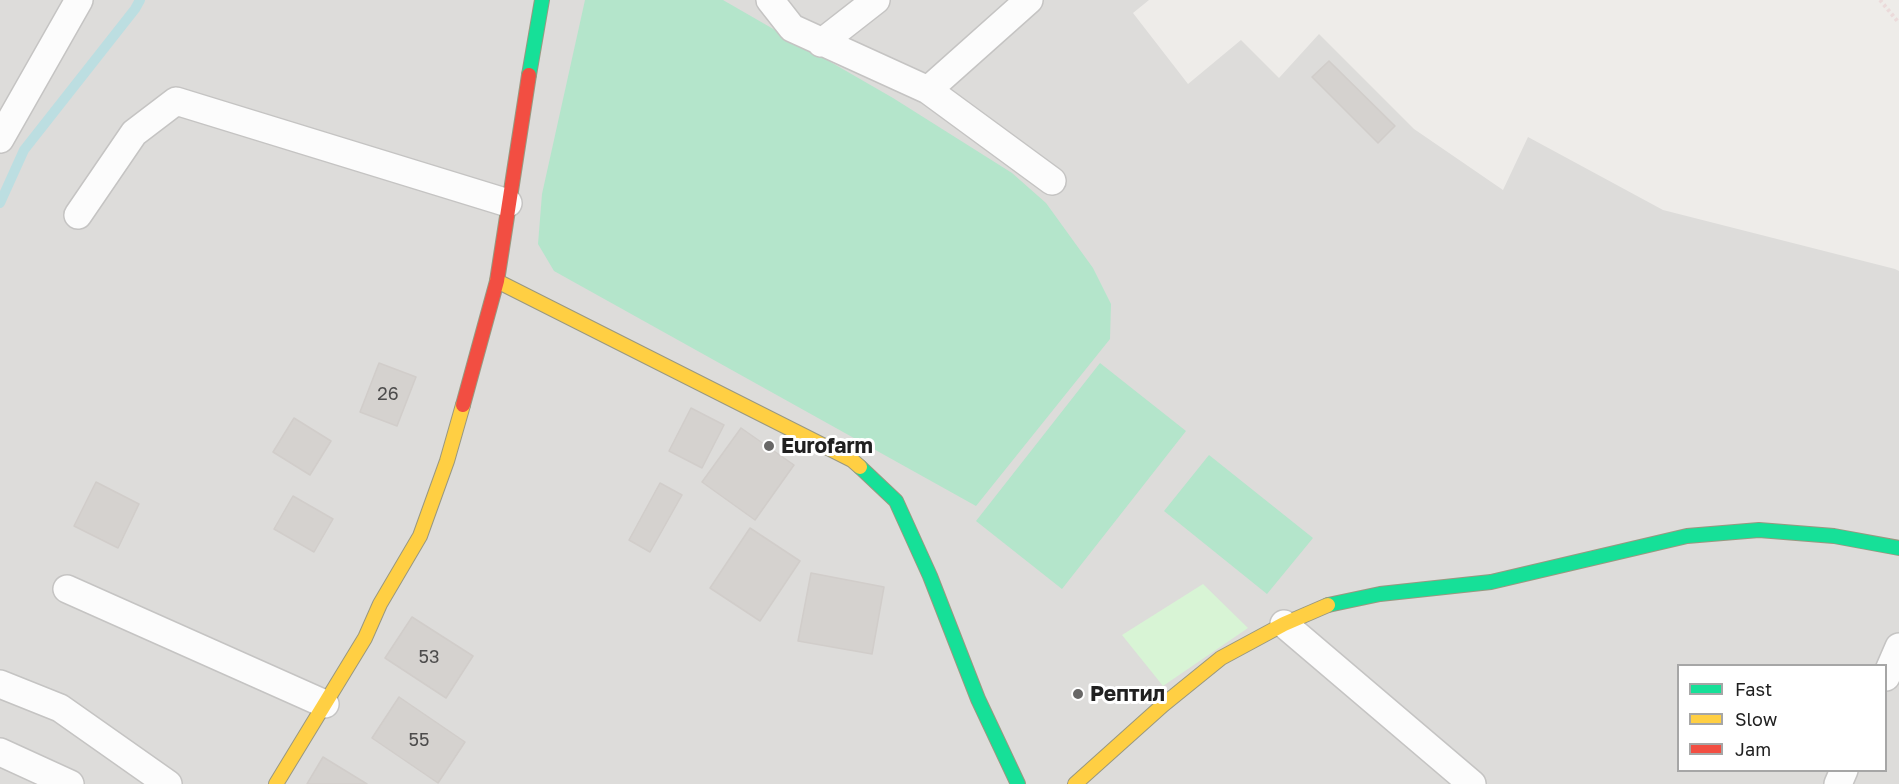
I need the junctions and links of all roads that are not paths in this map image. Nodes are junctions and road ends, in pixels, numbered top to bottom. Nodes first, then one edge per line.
1 (78, 0) edge
2 (542, 0) edge
3 (770, 0) edge
4 (876, 0) edge
5 (1029, 0) edge
6 (821, 43) junction
7 (928, 90) junction
8 (0, 139) edge
9 (1052, 182) dead end
10 (508, 203) junction
11 (78, 214) dead end
12 (498, 281) junction
13 (1899, 548) edge
14 (66, 589) dead end
15 (1284, 624) junction
16 (1899, 647) edge
17 (1887, 675) edge
18 (0, 684) edge
19 (325, 704) junction
20 (0, 752) edge
21 (70, 784) edge
22 (168, 784) edge
23 (276, 784) edge
24 (1018, 784) edge
25 (1075, 784) edge
26 (1472, 784) edge

1 - 8 street
2 - 10 street
3 - 6 street
4 - 6 street
5 - 7 street
6 - 7 street
7 - 9 street
10 - 11 street
10 - 12 street
12 - 19 street
12 - 24 street
13 - 15 street
14 - 19 street
15 - 25 street
15 - 26 street
16 - 17 street
18 - 22 street
19 - 23 street
20 - 21 street

